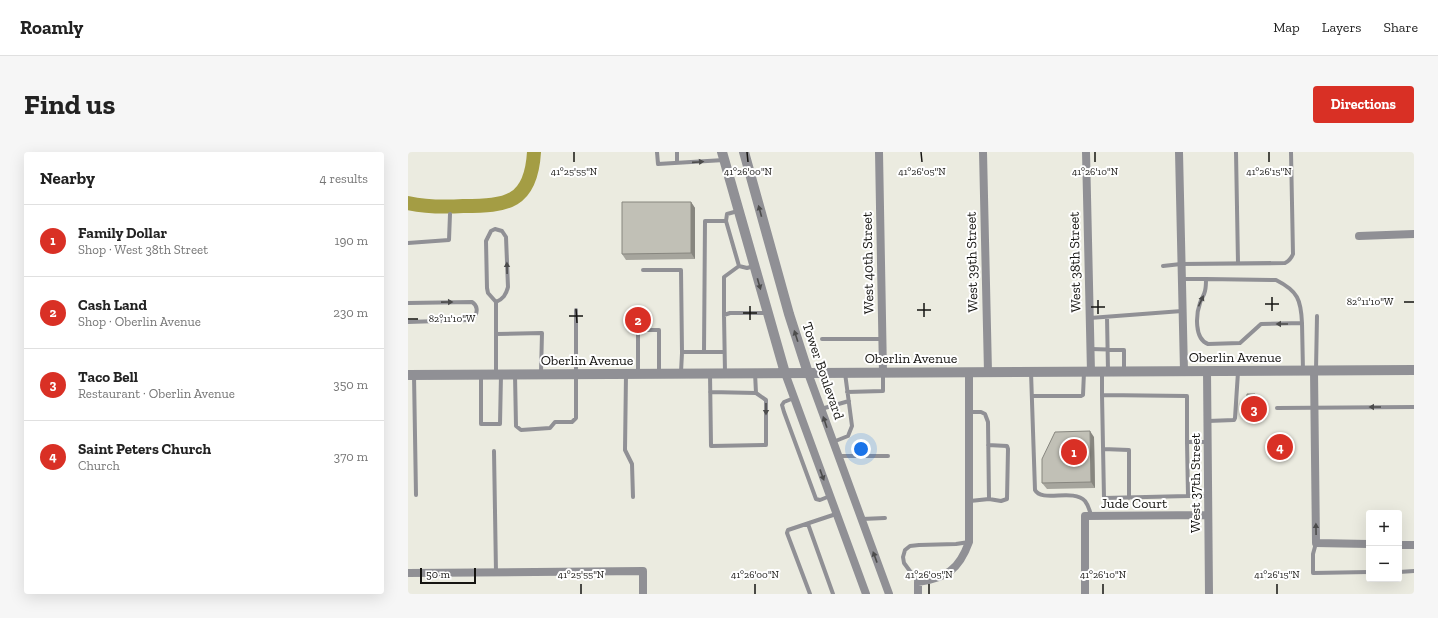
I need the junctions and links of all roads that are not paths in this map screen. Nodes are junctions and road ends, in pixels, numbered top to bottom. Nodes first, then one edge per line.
1 (657, 152) edge
2 (677, 152) edge
3 (744, 152) edge
4 (879, 152) edge
5 (983, 152) edge
6 (1086, 152) edge
7 (1179, 152) edge
8 (1236, 152) edge
9 (1291, 152) edge
10 (723, 156) edge
11 (677, 163) junction
12 (738, 211) junction
13 (450, 214) dead end
14 (726, 221) junction
15 (1414, 234) edge
16 (1359, 236) dead end
17 (408, 243) edge
18 (1238, 263) junction
19 (1182, 264) junction
20 (739, 266) junction
21 (754, 266) junction
22 (1163, 266) dead end
23 (643, 270) dead end
24 (1182, 278) junction
25 (1206, 279) junction
26 (496, 302) junction
27 (408, 303) edge
28 (576, 310) dead end
29 (1182, 311) junction
30 (767, 313) junction
31 (724, 315) junction
32 (1316, 316) dead end
33 (1107, 317) junction
34 (1090, 318) junction
35 (408, 322) edge
36 (1302, 323) junction
37 (496, 334) junction
38 (822, 339) dead end
39 (882, 339) junction
40 (1090, 349) junction
41 (1108, 349) junction
42 (704, 352) junction
43 (724, 352) junction
44 (682, 353) junction
45 (1414, 370) edge
46 (1184, 371) junction
47 (1207, 371) junction
48 (1238, 371) junction
49 (1303, 371) junction
50 (1315, 371) junction
51 (969, 372) junction
52 (988, 372) junction
53 (1031, 372) junction
54 (1087, 372) junction
55 (1105, 372) junction
56 (1124, 372) junction
57 (681, 373) junction
58 (710, 373) junction
59 (725, 373) junction
60 (755, 373) junction
61 (785, 373) junction
62 (808, 373) junction
63 (845, 373) junction
64 (883, 373) junction
65 (541, 374) junction
66 (576, 374) junction
67 (626, 374) junction
68 (638, 374) junction
69 (659, 374) junction
70 (411, 375) edge
71 (481, 375) junction
72 (498, 375) junction
73 (515, 375) junction
74 (710, 392) junction
75 (756, 392) junction
76 (847, 392) junction
77 (1102, 395) junction
78 (1032, 396) junction
79 (794, 398) junction
80 (849, 401) junction
81 (1315, 407) junction
82 (1414, 407) edge
83 (1277, 408) dead end
84 (821, 409) junction
85 (969, 412) junction
86 (1208, 421) junction
87 (833, 442) junction
88 (1187, 442) junction
89 (1208, 442) junction
90 (988, 445) junction
91 (1103, 449) junction
92 (494, 451) dead end
93 (838, 456) junction
94 (888, 456) dead end
95 (416, 495) dead end
96 (830, 496) junction
97 (1188, 496) junction
98 (1208, 496) junction
99 (633, 497) dead end
100 (1129, 498) junction
101 (989, 499) junction
102 (970, 501) junction
103 (836, 514) junction
104 (1208, 515) junction
105 (1088, 516) junction
106 (885, 518) dead end
107 (861, 519) junction
108 (808, 524) junction
109 (969, 542) junction
110 (1316, 543) junction
111 (1366, 544) edge
112 (1402, 545) edge
113 (1414, 545) edge
114 (496, 572) junction
115 (1366, 572) edge
116 (1402, 572) edge
117 (1414, 572) edge
118 (408, 573) edge
119 (918, 582) junction
120 (643, 594) edge
121 (810, 594) edge
122 (833, 594) edge
123 (866, 594) edge
124 (889, 594) edge
125 (918, 594) edge
126 (1085, 594) edge
127 (1209, 594) edge

1 - 11 lane
2 - 11 lane
62 -> 3 street, Tower Boulevard
4 - 39 street, West 40th Street
5 - 52 street, West 39th Street
6 - 34 street, West 38th Street
7 - 19 street
8 - 18 lane
9 - 18 lane
11 -> 10 lane
10 - 12 street
12 - 14 lane
12 - 21 street
13 - 17 lane
14 - 20 lane
14 - 42 lane
15 - 16 street
18 - 19 lane
19 - 22 lane
19 - 24 street
20 - 21 lane
20 - 31 lane
21 -> 30 street
23 - 44 lane
24 - 25 lane
24 - 29 street
25 - 36 lane
36 -> 25 lane
26 -> 26 lane
26 - 37 lane
27 -> 35 lane
28 - 66 lane
29 - 33 lane
29 - 46 street
30 - 31 lane
30 - 61 street
31 - 43 lane
32 - 50 lane
33 - 34 lane
33 - 41 lane
34 - 40 street, West 38th Street
36 - 49 lane
37 - 65 lane
37 - 72 lane
38 - 39 lane
39 - 64 street, West 40th Street
40 - 41 lane
40 - 54 street, West 38th Street
41 - 55 lane
41 - 56 lane
42 - 43 lane
42 - 44 lane
43 - 59 lane
44 - 57 lane
45 - 50 street, Oberlin Avenue
46 - 47 street, Oberlin Avenue
46 - 56 street, Oberlin Avenue
47 - 48 street, Oberlin Avenue
47 - 86 street, West 37th Street
48 - 49 street, Oberlin Avenue
48 - 86 lane
49 - 50 street, Oberlin Avenue
50 - 81 street
51 - 52 street, Oberlin Avenue
51 - 64 street, Oberlin Avenue
51 - 85 street
52 - 53 street, Oberlin Avenue
53 - 54 street, Oberlin Avenue
53 - 78 lane
54 - 55 street, Oberlin Avenue
54 - 78 lane
55 - 56 street, Oberlin Avenue
55 - 77 lane
57 - 58 street, Oberlin Avenue
57 - 69 street, Oberlin Avenue
58 - 59 street, Oberlin Avenue
58 - 74 lane
59 - 60 street, Oberlin Avenue
60 - 61 street, Oberlin Avenue
60 - 75 lane
61 - 62 street, Oberlin Avenue
61 - 79 street
62 - 63 street, Oberlin Avenue
62 - 84 street, Tower Boulevard
63 - 64 street, Oberlin Avenue
63 - 76 lane
64 - 76 lane
65 - 66 street, Oberlin Avenue
65 - 73 street, Oberlin Avenue
66 - 67 street, Oberlin Avenue
66 - 73 lane
67 - 68 street, Oberlin Avenue
67 - 99 lane
68 - 69 street, Oberlin Avenue
68 - 69 lane
70 - 71 street, Oberlin Avenue
70 - 95 lane
71 - 72 street, Oberlin Avenue
71 - 72 lane
72 - 73 street, Oberlin Avenue
74 - 75 lane
75 -> 74 lane
76 - 80 lane
77 - 88 lane
77 - 91 lane
78 - 105 lane
79 -> 96 street
79 - 96 lane
80 - 84 lane
80 - 87 lane
82 -> 81 lane
81 - 83 lane
110 -> 81 street
87 -> 84 street, Tower Boulevard
85 - 90 lane
85 - 102 street
86 - 89 street, West 37th Street
87 - 93 street, Tower Boulevard
88 - 89 lane
88 - 97 lane
89 - 98 street, West 37th Street
90 - 101 lane
90 - 101 lane
91 - 100 lane
91 - 100 lane
92 - 114 lane
93 - 94 lane
93 - 107 street, Tower Boulevard
96 - 103 street
97 - 98 lane
97 - 100 lane
98 - 104 street, West 37th Street
101 - 102 lane
102 - 109 street
103 - 108 lane
103 - 123 street
104 - 105 street, Jude Court
104 - 127 street, West 37th Street
105 - 126 street
106 - 107 lane
124 -> 107 street, Tower Boulevard
108 - 121 lane
108 - 122 lane
109 - 119 street
109 - 119 lane
110 - 111 street
110 - 115 lane
112 - 113 street
114 - 118 street
114 - 120 street
116 - 117 lane
119 - 125 street

